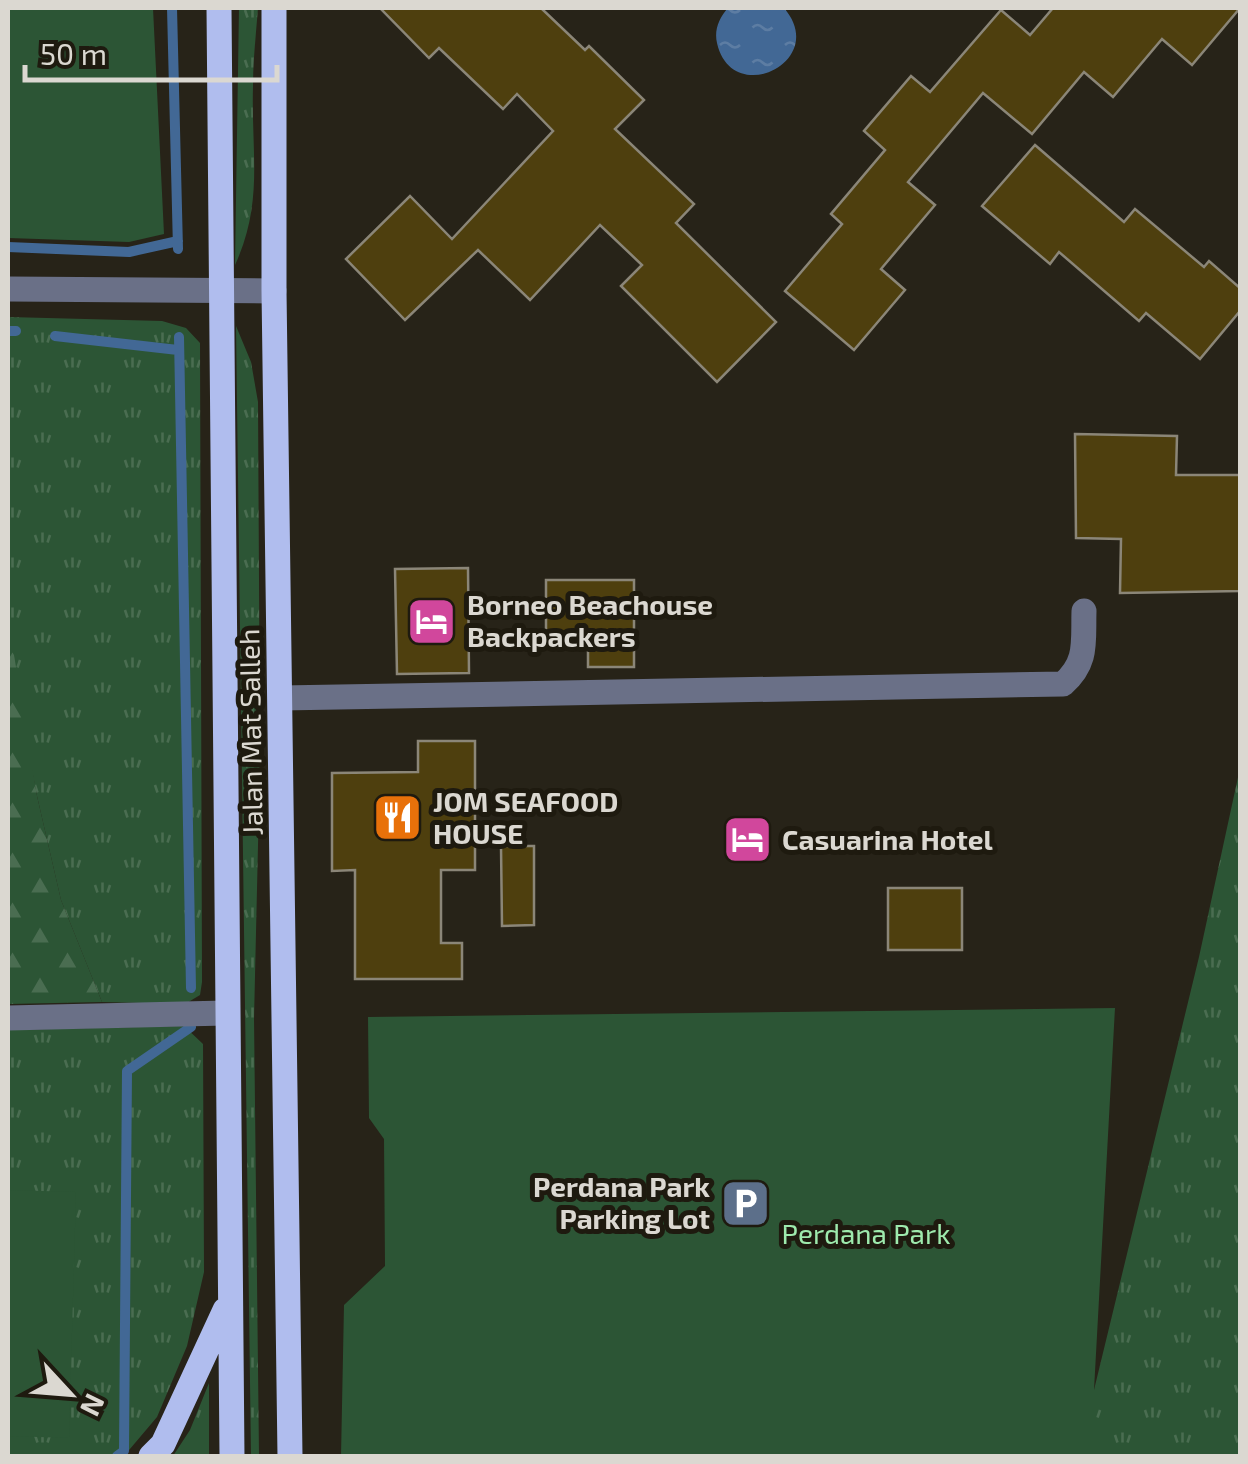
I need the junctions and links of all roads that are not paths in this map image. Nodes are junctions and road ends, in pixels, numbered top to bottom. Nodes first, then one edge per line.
1 (219, 8) edge
2 (274, 8) edge
3 (8, 289) edge
4 (274, 292) junction
5 (219, 293) junction
6 (1084, 611) dead end
7 (281, 698) junction
8 (226, 1013) junction
9 (8, 1018) edge
10 (228, 1302) junction
11 (150, 1456) edge
12 (232, 1456) edge
13 (290, 1456) edge

1 - 5 main road, Jalan Mat Salleh
2 - 4 main road, Jalan Mat Salleh
3 - 5 street
4 - 5 street
4 - 7 main road, Jalan Mat Salleh
5 - 8 main road, Jalan Mat Salleh
6 - 7 street
7 - 13 main road, Jalan Mat Salleh
8 - 9 street
8 - 10 main road, Jalan Mat Salleh
10 - 11 main road
10 - 12 main road, Jalan Mat Salleh

